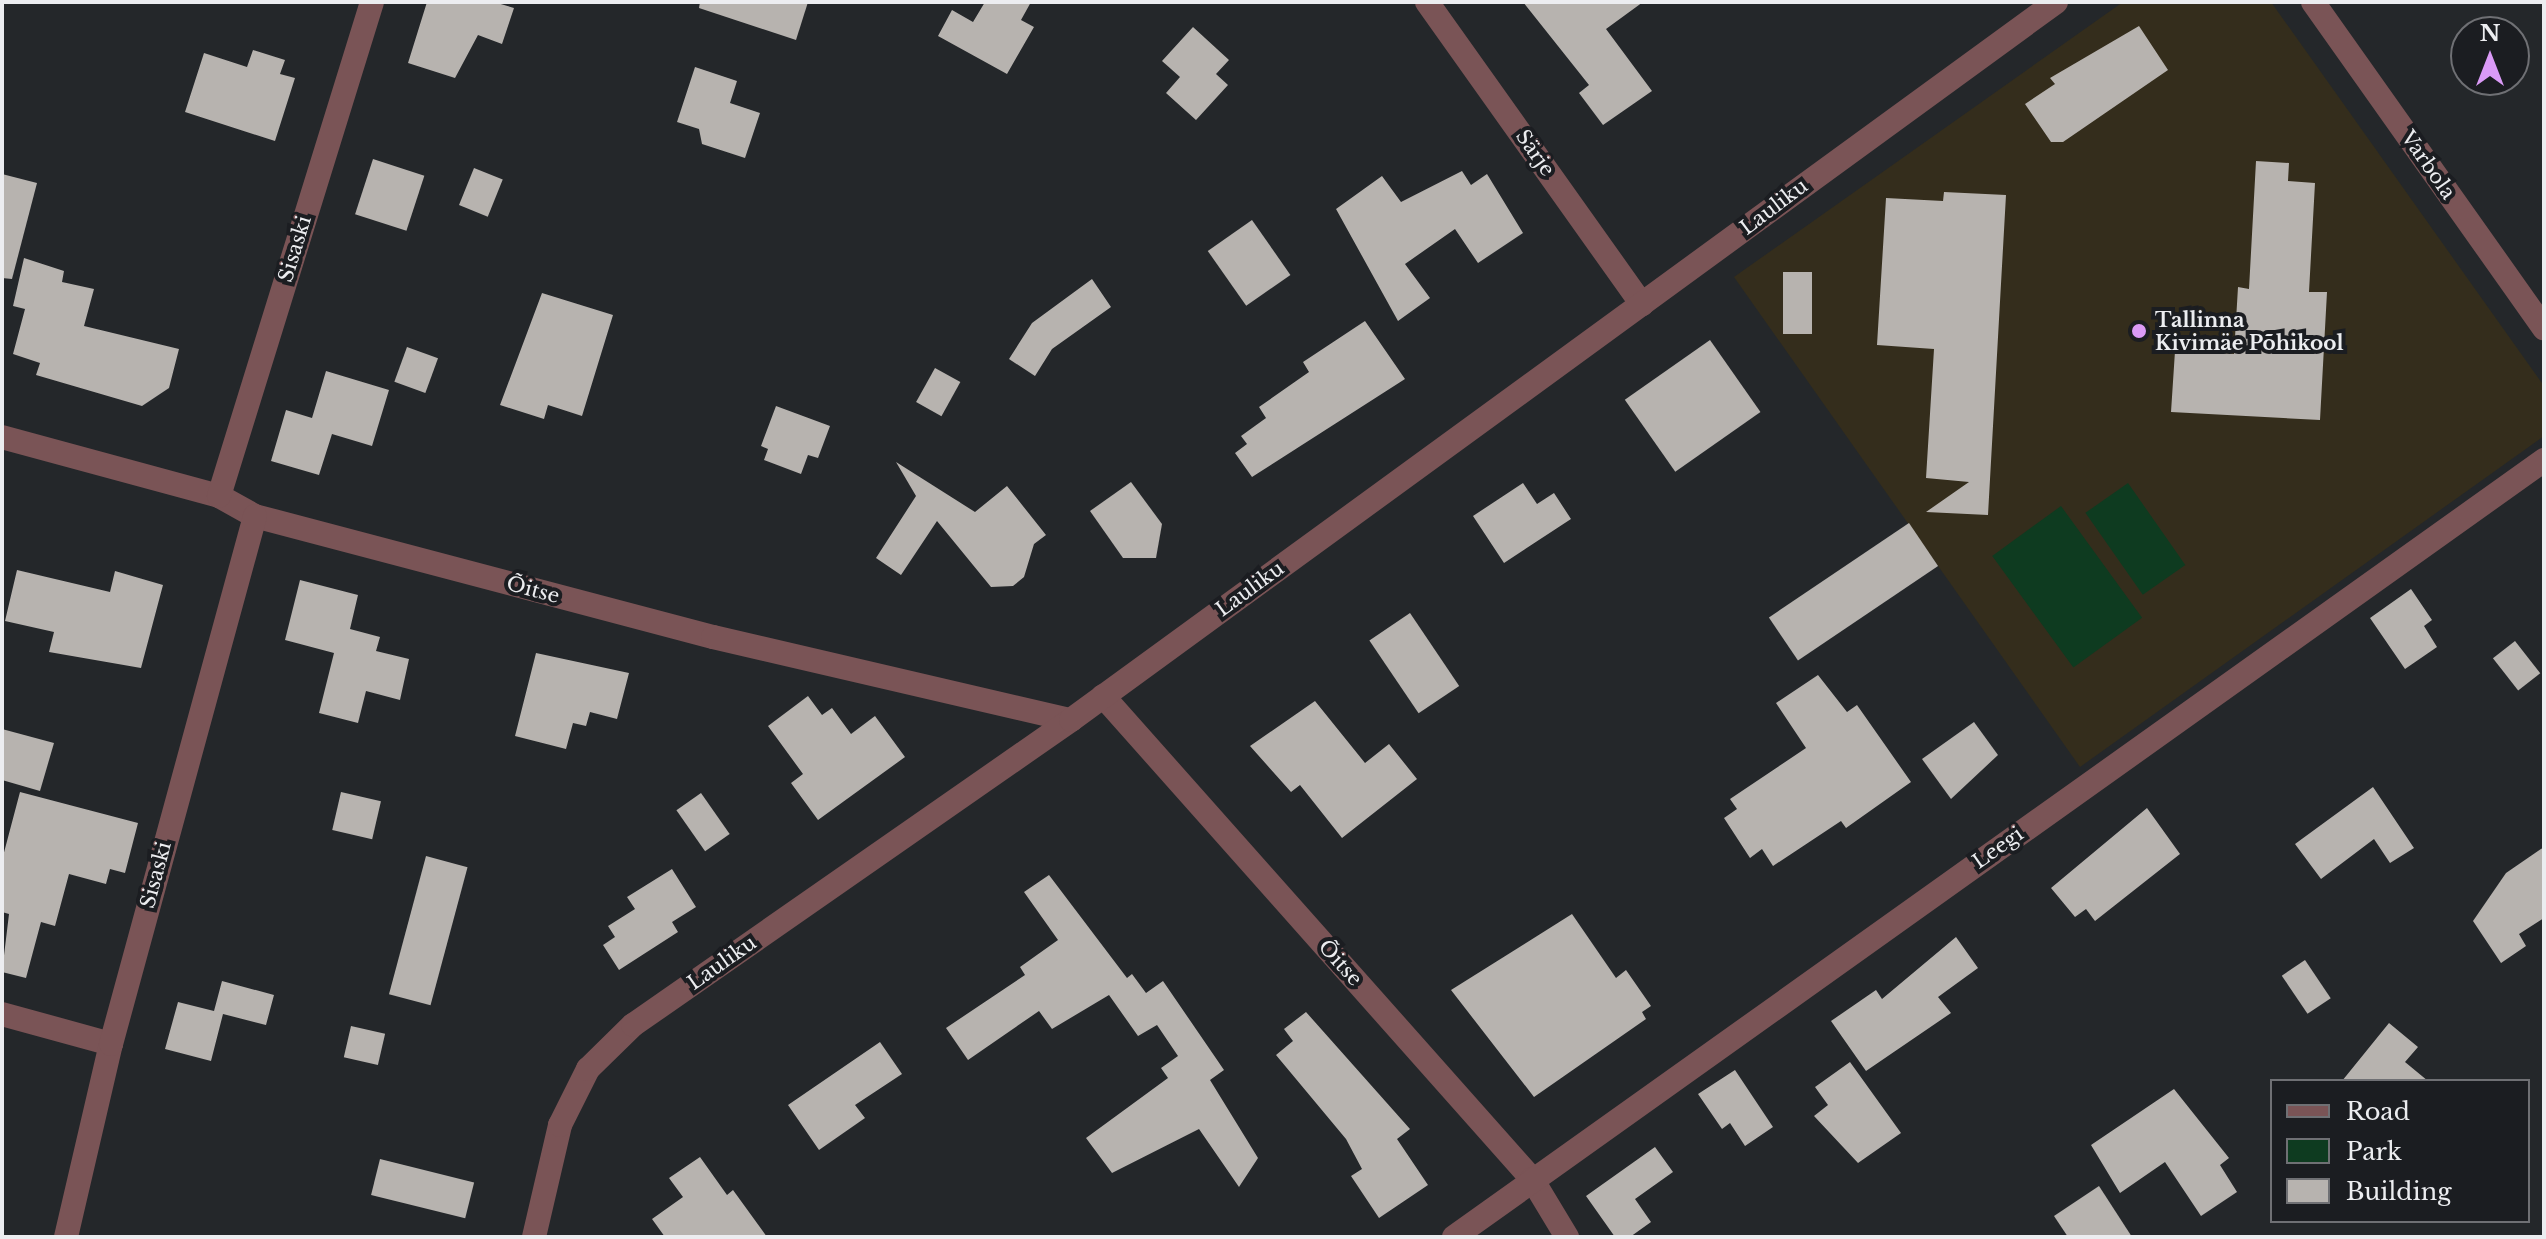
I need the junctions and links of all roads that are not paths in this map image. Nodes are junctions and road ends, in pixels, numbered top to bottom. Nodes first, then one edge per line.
1 (372, 2) edge
2 (1427, 2) edge
3 (2056, 2) edge
4 (2313, 2) edge
5 (1642, 304) junction
6 (2544, 328) edge
7 (2, 437) edge
8 (2544, 460) edge
9 (219, 496) junction
10 (255, 516) junction
11 (1103, 696) junction
12 (1071, 720) junction
13 (2, 1014) edge
14 (111, 1044) junction
15 (1532, 1179) junction
16 (66, 1237) edge
17 (534, 1237) edge
18 (1454, 1237) edge
19 (1567, 1237) edge

1 - 9 street, Sisaski
2 - 5 street, Särje
3 - 5 street, Lauliku
4 - 6 street, Varbola
5 - 11 street, Lauliku
7 - 9 street, Õitse
8 - 15 street, Leegi
9 - 10 street, Õitse
10 - 12 street, Õitse
10 - 14 street, Sisaski
11 - 12 street, Lauliku
11 - 15 street, Õitse
12 - 17 street, Lauliku
13 - 14 street
14 - 16 street, Sisaski
15 - 18 street, Leegi
15 - 19 street, Õitse

